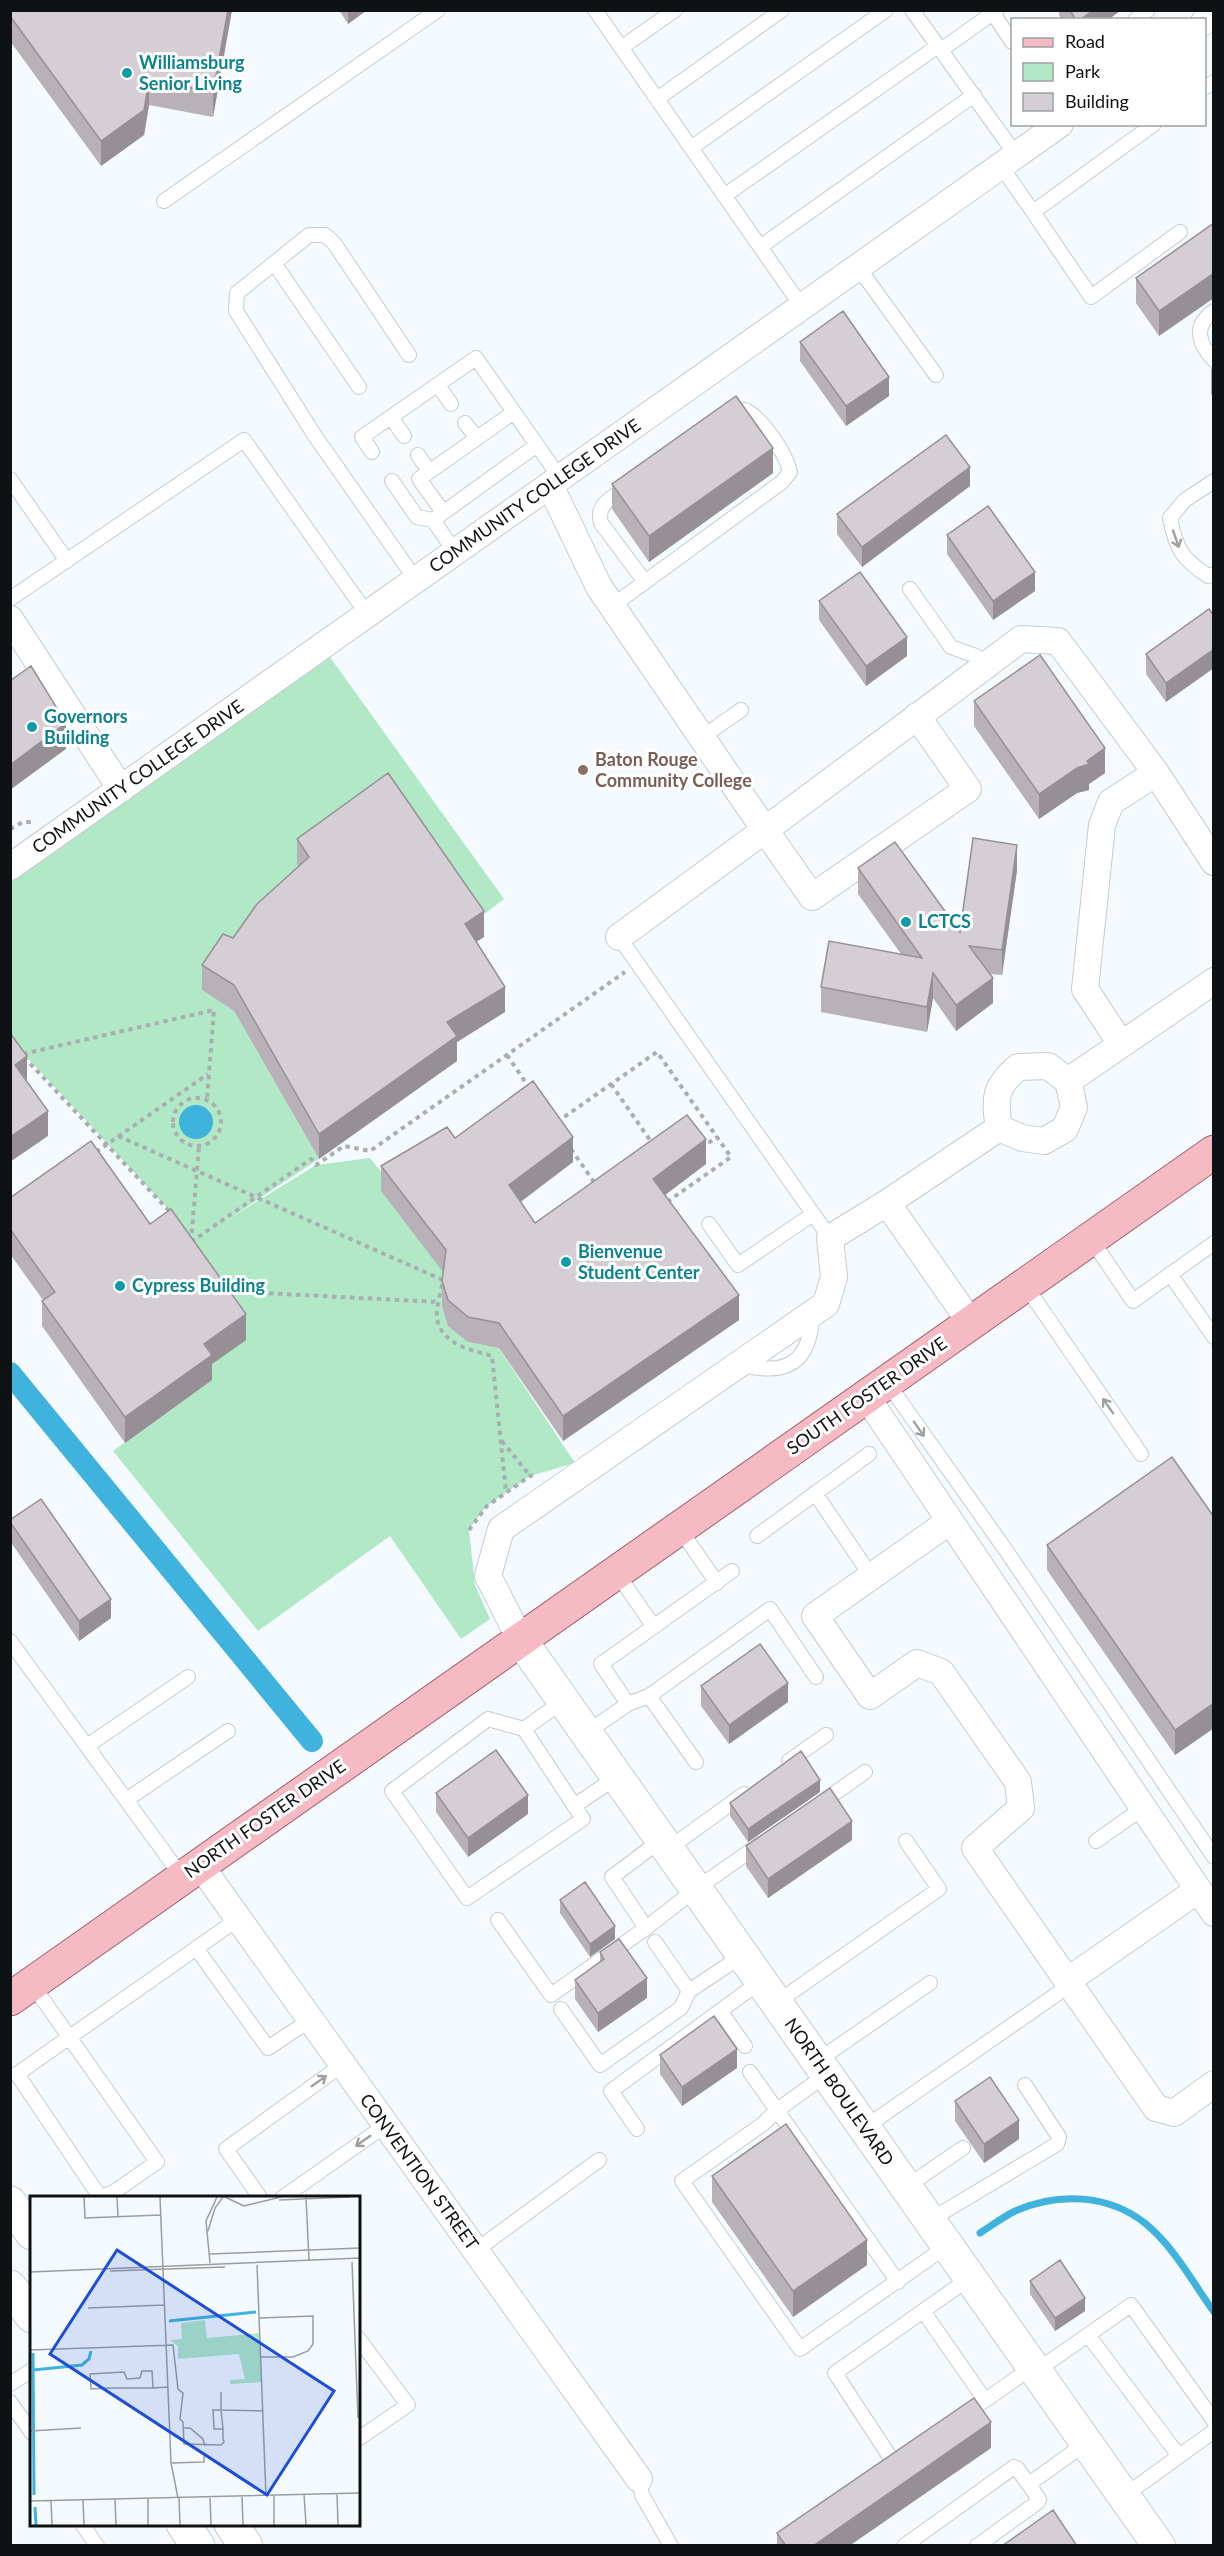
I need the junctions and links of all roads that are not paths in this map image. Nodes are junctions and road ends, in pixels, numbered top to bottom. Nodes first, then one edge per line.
1 (438, 10) edge
2 (595, 10) edge
3 (675, 10) edge
4 (782, 10) edge
5 (886, 10) edge
6 (912, 10) edge
7 (995, 12) edge
8 (1011, 40) edge
9 (621, 48) junction
10 (939, 48) junction
11 (974, 95) junction
12 (657, 99) junction
13 (1056, 126) edge
14 (1151, 126) edge
15 (691, 148) junction
16 (1009, 161) junction
17 (724, 196) junction
18 (164, 201) dead end
19 (1033, 212) junction
20 (1180, 232) dead end
21 (760, 247) junction
22 (274, 263) junction
23 (858, 267) junction
24 (802, 306) junction
25 (1214, 311) edge
26 (409, 356) dead end
27 (1214, 360) edge
28 (936, 375) dead end
29 (438, 385) junction
30 (359, 387) dead end
31 (451, 404) dead end
32 (514, 412) junction
33 (391, 417) junction
34 (723, 420) edge
35 (465, 423) dead end
36 (404, 436) dead end
37 (477, 438) junction
38 (537, 445) junction
39 (372, 452) dead end
40 (418, 455) dead end
41 (429, 471) junction
42 (10, 479) edge
43 (639, 479) edge
44 (392, 481) dead end
45 (555, 481) junction
46 (1214, 481) edge
47 (438, 516) junction
48 (455, 552) junction
49 (67, 561) junction
50 (1214, 574) edge
51 (416, 580) junction
52 (645, 582) junction
53 (910, 589) dead end
54 (10, 599) edge
55 (612, 606) junction
56 (368, 614) junction
57 (10, 619) edge
58 (985, 666) junction
59 (741, 710) dead end
60 (918, 716) junction
61 (700, 738) junction
62 (1156, 773) junction
63 (121, 789) junction
64 (765, 831) junction
65 (1214, 862) edge
66 (10, 867) edge
67 (619, 937) joint
68 (1214, 981) edge
69 (1121, 1044) junction
70 (1068, 1081) junction
71 (999, 1128) junction
72 (1214, 1152) edge
73 (887, 1203) junction
74 (813, 1214) junction
75 (710, 1224) dead end
76 (830, 1238) junction
77 (1091, 1239) junction
78 (1214, 1243) edge
79 (1170, 1274) junction
80 (1024, 1285) junction
81 (971, 1323) junction
82 (1214, 1337) edge
83 (876, 1389) junction
84 (869, 1454) dead end
85 (1141, 1454) dead end
86 (815, 1493) junction
87 (950, 1521) junction
88 (679, 1528) junction
89 (757, 1536) dead end
90 (732, 1571) dead end
91 (616, 1572) junction
92 (871, 1576) junction
93 (717, 1582) junction
94 (654, 1627) junction
95 (520, 1639) junction
96 (10, 1641) edge
97 (188, 1677) dead end
98 (816, 1677) dead end
99 (649, 1696) junction
100 (563, 1701) junction
101 (628, 1704) junction
102 (524, 1729) junction
103 (228, 1731) dead end
104 (586, 1733) junction
105 (826, 1735) dead end
106 (87, 1746) junction
107 (696, 1762) dead end
108 (779, 1768) edge
109 (865, 1772) dead end
110 (617, 1777) junction
111 (752, 1788) edge
112 (126, 1800) junction
113 (574, 1806) junction
114 (1143, 1808) junction
115 (808, 1811) edge
116 (771, 1837) edge
117 (906, 1841) dead end
118 (1096, 1841) dead end
119 (664, 1844) junction
120 (1214, 1857) edge
121 (191, 1872) junction
122 (696, 1889) junction
123 (1198, 1890) junction
124 (1214, 1913) edge
125 (238, 1918) junction
126 (498, 1920) dead end
127 (646, 1928) junction
128 (655, 1942) dead end
129 (196, 1948) junction
130 (743, 1955) junction
131 (930, 1983) dead end
132 (1069, 1983) junction
133 (689, 1991) junction
134 (21, 1992) edge
135 (768, 1992) junction
136 (561, 2009) dead end
137 (720, 2011) junction
138 (310, 2020) junction
139 (69, 2037) junction
140 (745, 2046) dead end
141 (342, 2065) junction
142 (822, 2068) junction
143 (750, 2072) dead end
144 (1214, 2084) edge
145 (1025, 2085) dead end
146 (776, 2111) junction
147 (386, 2125) junction
148 (864, 2128) junction
149 (637, 2129) dead end
150 (963, 2148) dead end
151 (599, 2160) dead end
152 (906, 2187) junction
153 (98, 2196) edge
154 (102, 2196) edge
155 (259, 2196) edge
156 (285, 2196) edge
157 (10, 2203) edge
158 (930, 2220) junction
159 (30, 2231) edge
160 (947, 2246) junction
161 (475, 2251) junction
162 (970, 2278) junction
163 (898, 2282) junction
164 (923, 2311) junction
165 (1088, 2335) junction
166 (360, 2341) edge
167 (1034, 2369) junction
168 (30, 2371) edge
169 (10, 2384) edge
170 (985, 2400) junction
171 (10, 2402) edge
172 (958, 2419) edge
173 (1214, 2421) edge
174 (30, 2430) edge
175 (1214, 2431) edge
176 (360, 2438) edge
177 (1086, 2443) junction
178 (912, 2450) edge
179 (1179, 2457) junction
180 (639, 2479) joint
181 (1029, 2484) junction
182 (1124, 2496) junction
183 (83, 2526) edge
184 (184, 2526) edge
185 (232, 2526) edge
186 (97, 2546) edge
187 (198, 2546) edge
188 (246, 2546) edge
189 (671, 2546) edge
190 (904, 2546) edge
191 (977, 2546) edge
192 (1159, 2546) edge

1 - 18 lane
2 - 9 lane
3 - 9 lane
4 - 12 lane
5 - 15 lane
6 - 10 lane
7 - 8 lane
7 - 10 lane
9 - 12 lane
10 - 11 lane
10 - 17 lane
11 - 16 lane
11 - 21 lane
12 - 15 lane
13 - 16 street, COMMUNITY COLLEGE DRIVE
14 - 19 lane
15 - 17 lane
16 - 19 lane
16 - 23 street, COMMUNITY COLLEGE DRIVE
17 - 21 lane
19 - 20 lane
21 - 24 lane
22 - 26 lane
22 - 30 lane
22 - 51 lane
23 - 24 street, COMMUNITY COLLEGE DRIVE
23 - 28 lane
24 - 45 street, COMMUNITY COLLEGE DRIVE
25 - 27 lane
29 - 31 lane
29 - 32 lane
29 - 33 lane
32 - 37 lane
32 - 38 lane
33 - 36 lane
33 - 39 lane
34 - 52 lane
35 - 37 lane
37 - 41 lane
38 - 45 lane
38 - 47 lane
40 - 41 lane
41 - 47 lane
42 - 49 lane
43 - 52 lane
44 - 47 lane
45 - 48 street, COMMUNITY COLLEGE DRIVE
45 - 55 street
46 -> 50 lane
47 - 48 lane
48 - 51 street, COMMUNITY COLLEGE DRIVE
49 - 54 lane
49 - 56 lane
51 - 56 street, COMMUNITY COLLEGE DRIVE
52 - 55 lane
53 - 58 lane
55 - 61 street
56 - 63 street, COMMUNITY COLLEGE DRIVE
57 - 63 street
58 - 60 street
58 - 62 street
59 - 61 lane
60 - 64 street
60 - 64 street
61 - 64 street
62 - 65 street
62 - 69 street
63 - 66 street, COMMUNITY COLLEGE DRIVE
64 - 67 street
67 - 74 lane
68 - 69 street
69 - 70 street
70 - 71 street
70 - 71 street
71 - 73 street
72 - 77 main road, SOUTH FOSTER DRIVE
73 - 76 street
73 - 81 street
74 - 75 lane
74 - 76 lane
76 - 95 street
77 - 79 lane
77 - 80 main road, SOUTH FOSTER DRIVE
78 - 79 lane
79 - 82 lane
80 - 81 main road, SOUTH FOSTER DRIVE
85 -> 80 lane
81 - 83 main road, SOUTH FOSTER DRIVE
83 - 87 street
83 - 88 main road, SOUTH FOSTER DRIVE
83 -> 120 lane
84 - 86 lane
86 - 89 lane
86 - 92 lane
87 - 92 street
87 - 114 street
88 - 91 main road, SOUTH FOSTER DRIVE
88 - 93 lane
90 - 93 lane
91 - 94 lane
91 - 95 main road, SOUTH FOSTER DRIVE
92 - 132 street
93 - 94 lane
94 - 101 lane
95 - 100 street, NORTH BOULEVARD
95 - 121 main road, NORTH FOSTER DRIVE
96 - 106 lane
97 - 106 lane
98 - 99 lane
99 - 101 lane
99 - 107 lane
100 - 102 lane
100 - 104 street, NORTH BOULEVARD
101 - 104 lane
102 - 113 lane
102 - 113 lane
103 - 112 lane
104 - 110 street, NORTH BOULEVARD
105 - 108 lane
106 - 112 lane
109 - 115 lane
110 - 113 lane
110 - 119 street, NORTH BOULEVARD
111 - 119 lane
112 - 121 lane
114 - 118 lane
114 - 123 street
116 - 122 lane
117 - 135 lane
119 - 122 street, NORTH BOULEVARD
119 - 127 lane
121 - 125 street, CONVENTION STREET
121 - 134 main road, NORTH FOSTER DRIVE
122 - 127 lane
122 - 130 street, NORTH BOULEVARD
123 - 124 street
123 - 132 street
125 - 129 lane
125 - 138 street, CONVENTION STREET
126 - 127 lane
128 - 133 lane
129 - 138 lane
129 - 139 lane
130 - 133 lane
130 - 135 street, NORTH BOULEVARD
131 - 142 lane
132 - 144 street
132 - 148 lane
133 - 136 lane
134 - 139 lane
135 - 137 lane
135 - 142 street, NORTH BOULEVARD
137 - 140 lane
137 - 149 lane
138 - 141 street, CONVENTION STREET
139 - 153 lane
139 - 154 lane
141 - 147 street, CONVENTION STREET
155 -> 141 lane
142 - 146 lane
142 - 148 street, NORTH BOULEVARD
143 - 146 lane
145 - 158 lane
146 - 163 lane
146 - 163 lane
147 -> 156 lane
147 - 161 street, CONVENTION STREET
148 - 152 street, NORTH BOULEVARD
150 - 152 lane
151 - 161 lane
152 - 158 street, NORTH BOULEVARD
157 - 159 main road
158 - 160 street, NORTH BOULEVARD
160 - 162 street, NORTH BOULEVARD
160 - 163 lane
161 - 180 street, CONVENTION STREET
162 - 164 lane
162 - 167 street, NORTH BOULEVARD
164 - 170 lane
164 - 178 lane
165 - 167 lane
165 - 173 lane
165 - 179 lane
166 - 176 lane
167 - 170 lane
167 - 177 street, NORTH BOULEVARD
168 - 169 lane
170 - 172 lane
171 - 174 lane
175 - 179 lane
177 - 181 lane
177 - 182 street, NORTH BOULEVARD
179 - 182 lane
180 - 189 lane
181 - 190 lane
181 - 191 lane
182 - 192 street, NORTH BOULEVARD
183 - 186 lane
184 - 187 main road
185 - 188 main road

